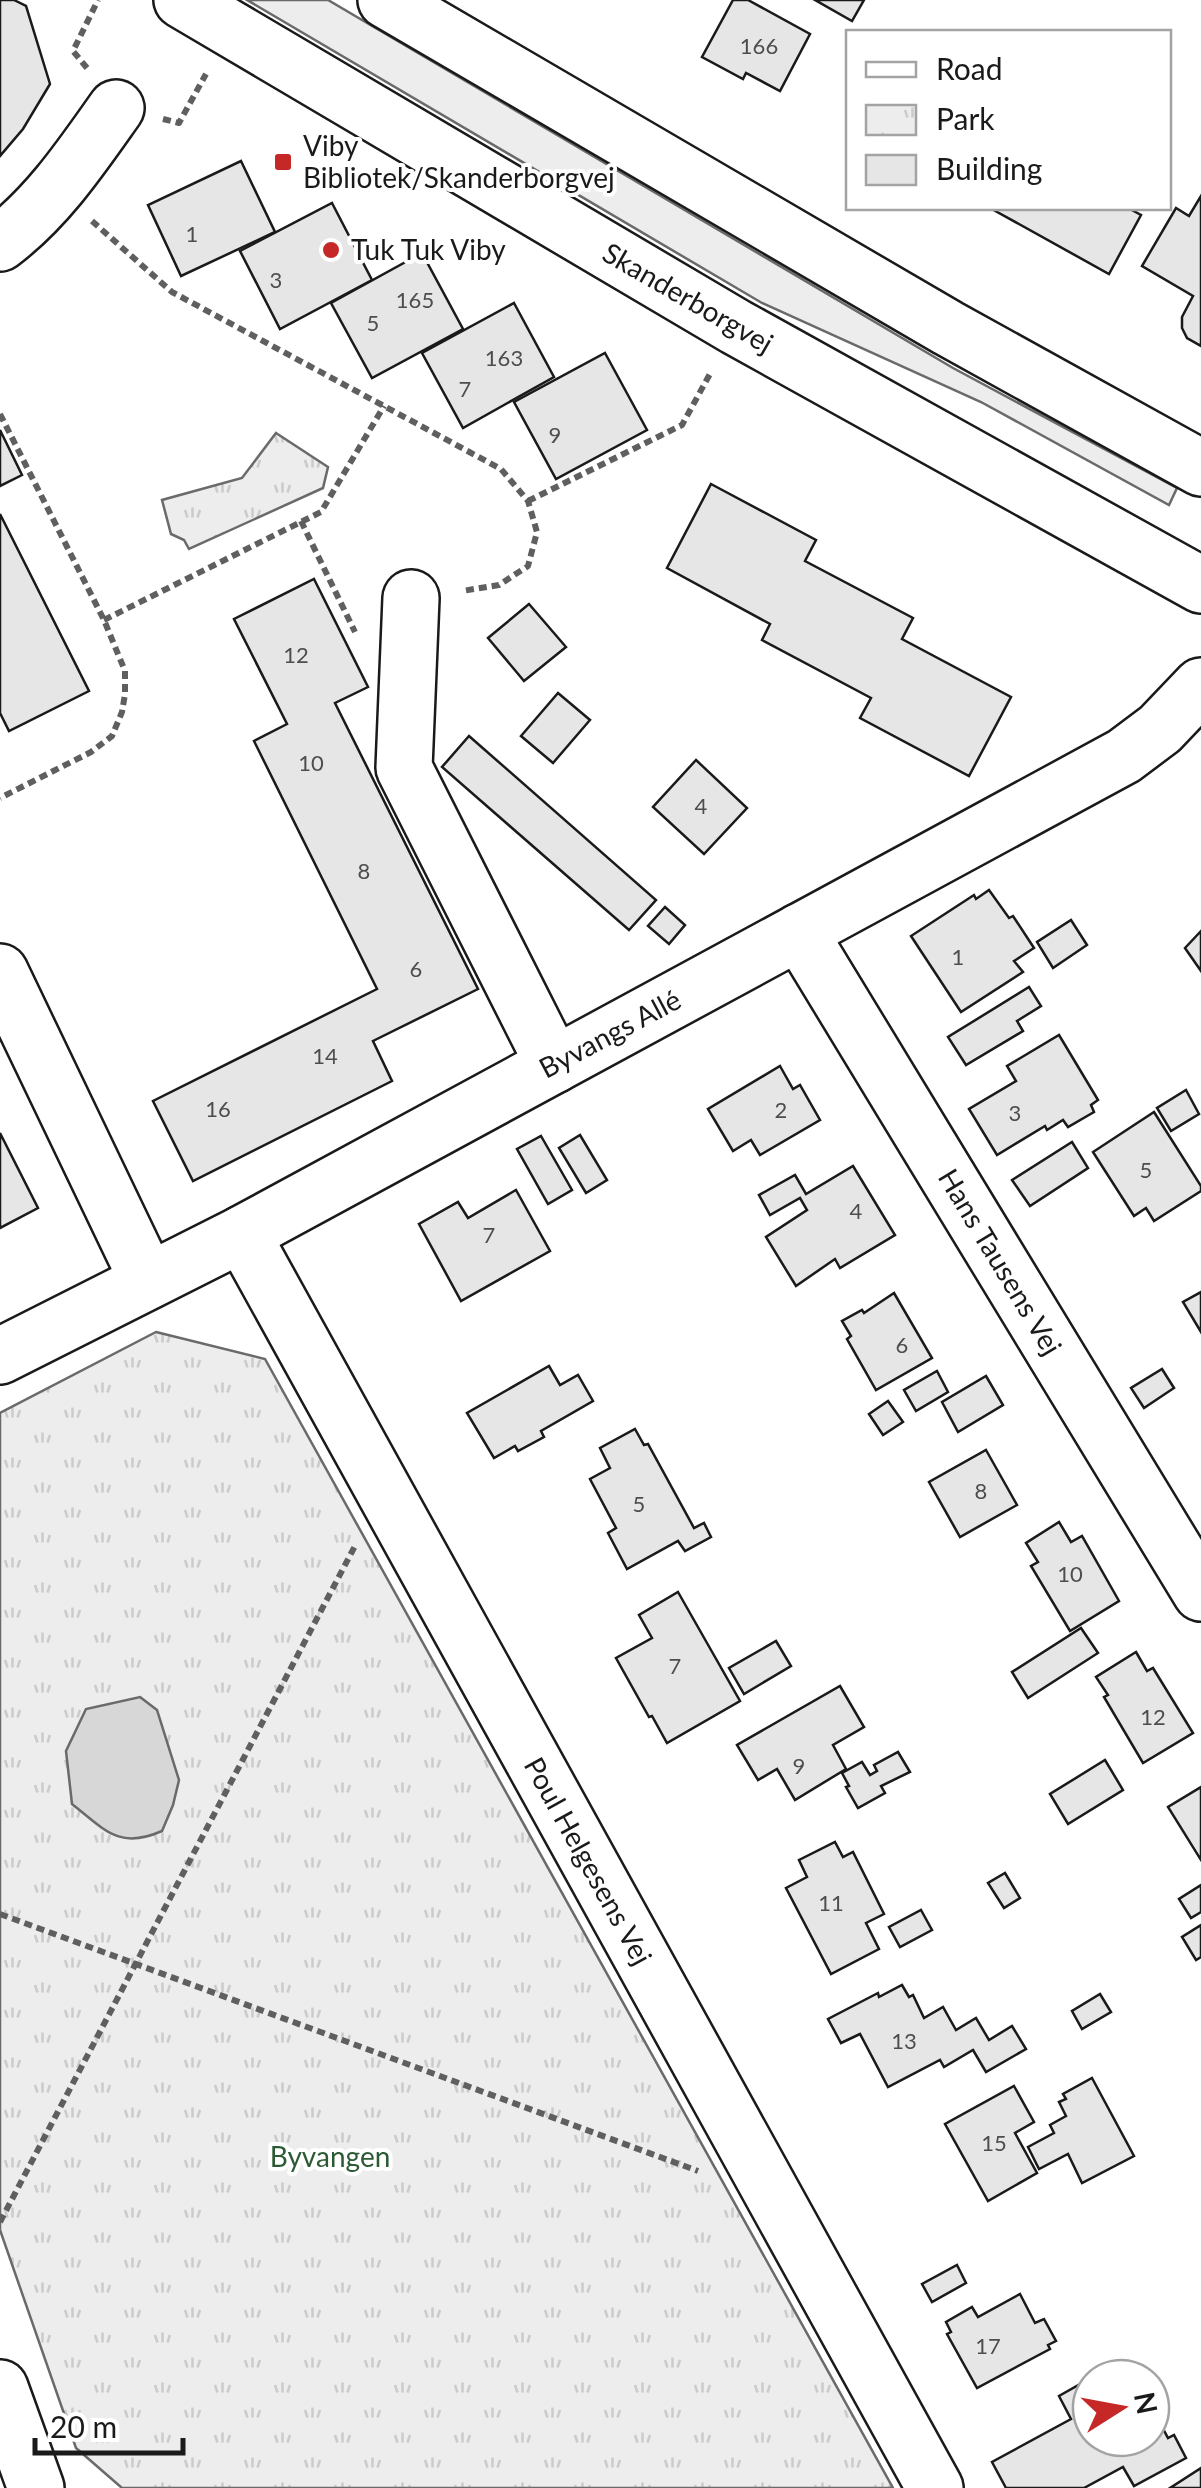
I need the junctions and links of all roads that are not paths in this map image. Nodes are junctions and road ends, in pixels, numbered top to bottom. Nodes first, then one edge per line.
1 (182, 0) edge
2 (386, 0) edge
3 (116, 108) dead end
4 (0, 243) edge
5 (1201, 468) edge
6 (1201, 585) edge
7 (411, 598) road end
8 (1201, 686) edge
9 (799, 932) junction
10 (0, 972) edge
11 (554, 1065) junction
12 (242, 1234) junction
13 (148, 1281) junction
14 (0, 1356) edge
15 (1201, 1593) edge
16 (0, 2388) edge
17 (36, 2488) edge
18 (936, 2488) edge

1 - 6 street, Skanderborgvej
2 - 5 street
3 - 4 street
7 - 11 street
8 - 9 street, Byvangs Allé
9 - 11 street, Byvangs Allé
9 - 15 street, Hans Tausens Vej
10 - 13 street
11 - 12 street, Byvangs Allé
12 - 13 street, Byvangs Allé
12 - 18 street, Poul Helgesens Vej
13 - 14 street, Byvangs Allé
16 - 17 street

